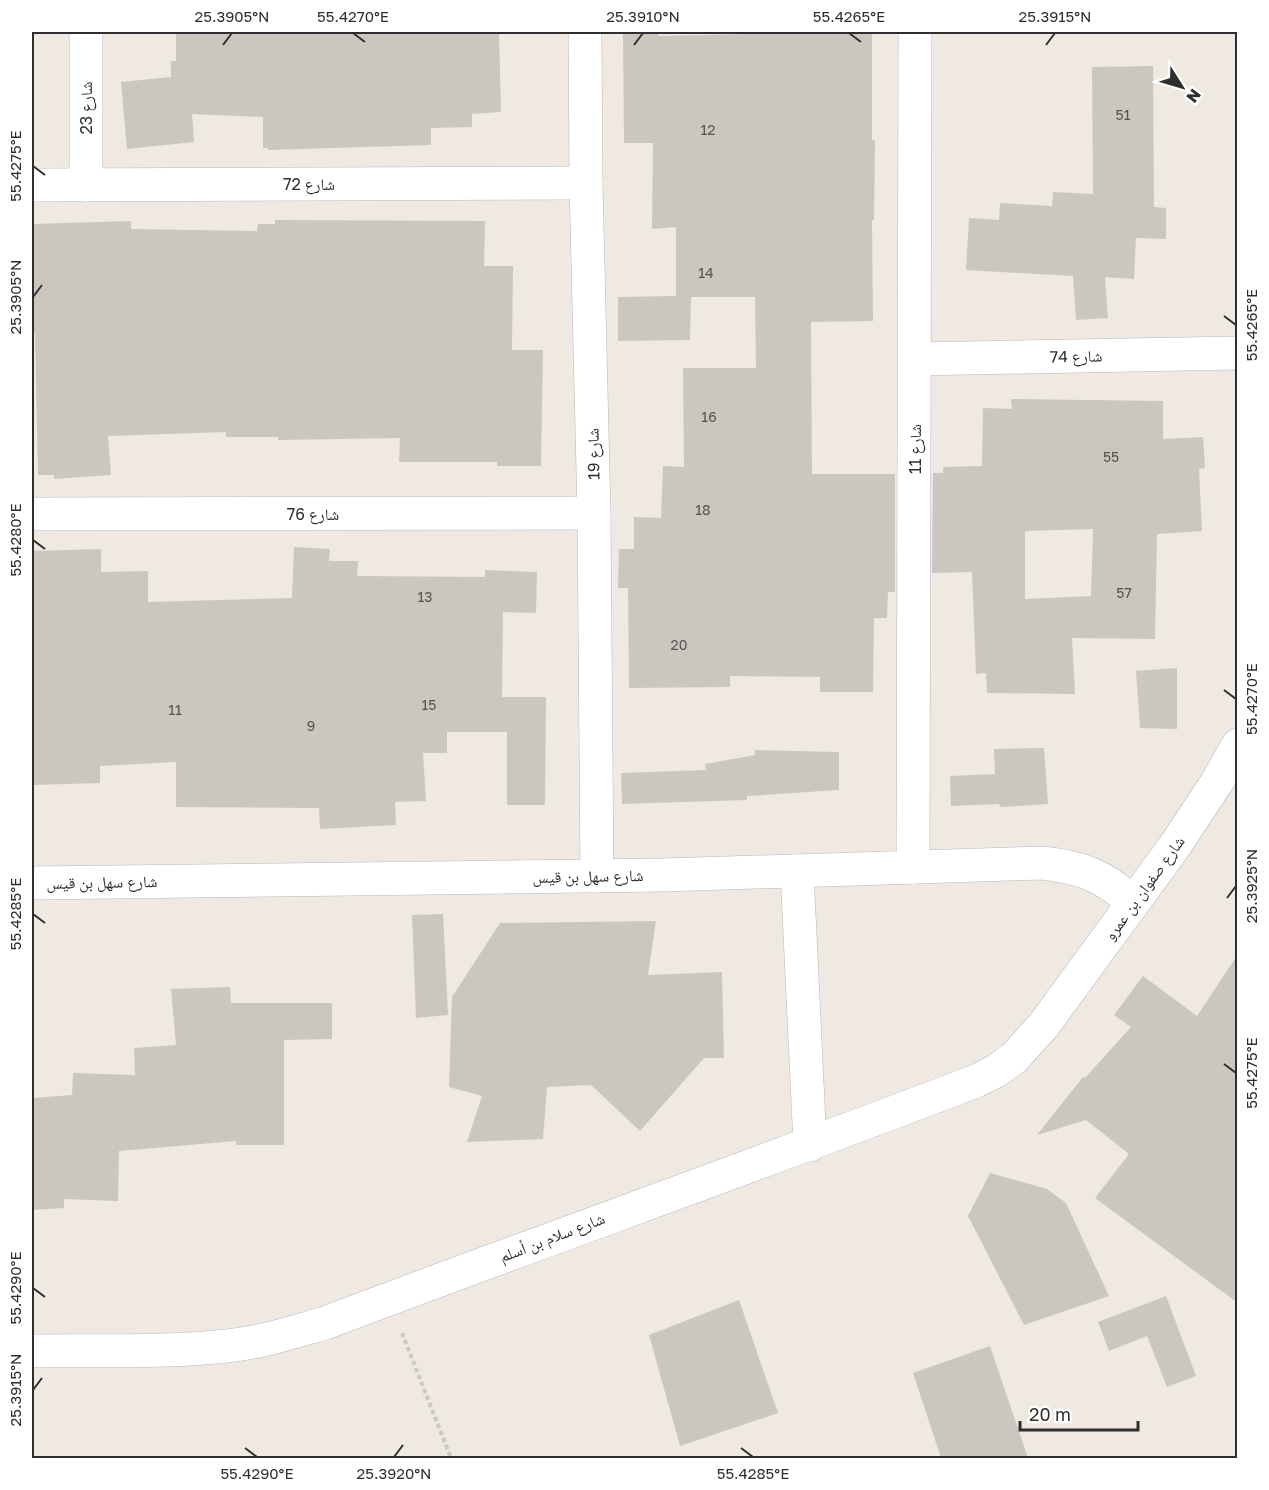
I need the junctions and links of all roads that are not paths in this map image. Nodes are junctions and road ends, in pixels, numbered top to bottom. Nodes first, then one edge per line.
1 (86, 32) edge
2 (585, 32) edge
3 (915, 32) edge
4 (586, 183) junction
5 (32, 185) edge
6 (86, 185) junction
7 (1238, 353) edge
8 (915, 359) junction
9 (594, 513) junction
10 (32, 514) edge
11 (1238, 745) edge
12 (914, 867) junction
13 (797, 871) junction
14 (597, 876) junction
15 (32, 883) edge
16 (1133, 902) junction
17 (1043, 1026) joint
18 (810, 1145) junction
19 (32, 1351) edge

1 - 6 street, شارع 23
2 - 4 street, شارع 19
3 - 8 street, شارع 11
4 - 6 street, شارع 72
4 - 9 street, شارع 19
5 - 6 street, شارع 72
7 - 8 street, شارع 74
8 - 12 street, شارع 11
9 - 10 street, شارع 76
9 - 14 street, شارع 19
11 - 16 street, شارع صفوان بن عمرو
12 - 13 street, شارع سهل بن قيس
12 - 16 street, شارع سهل بن قيس
13 - 14 street, شارع سهل بن قيس
13 - 18 street
14 - 15 street, شارع سهل بن قيس
16 - 17 street, شارع صفوان بن عمرو
17 - 18 street, شارع سلام بن أسلم
18 - 19 street, شارع سلام بن أسلم

